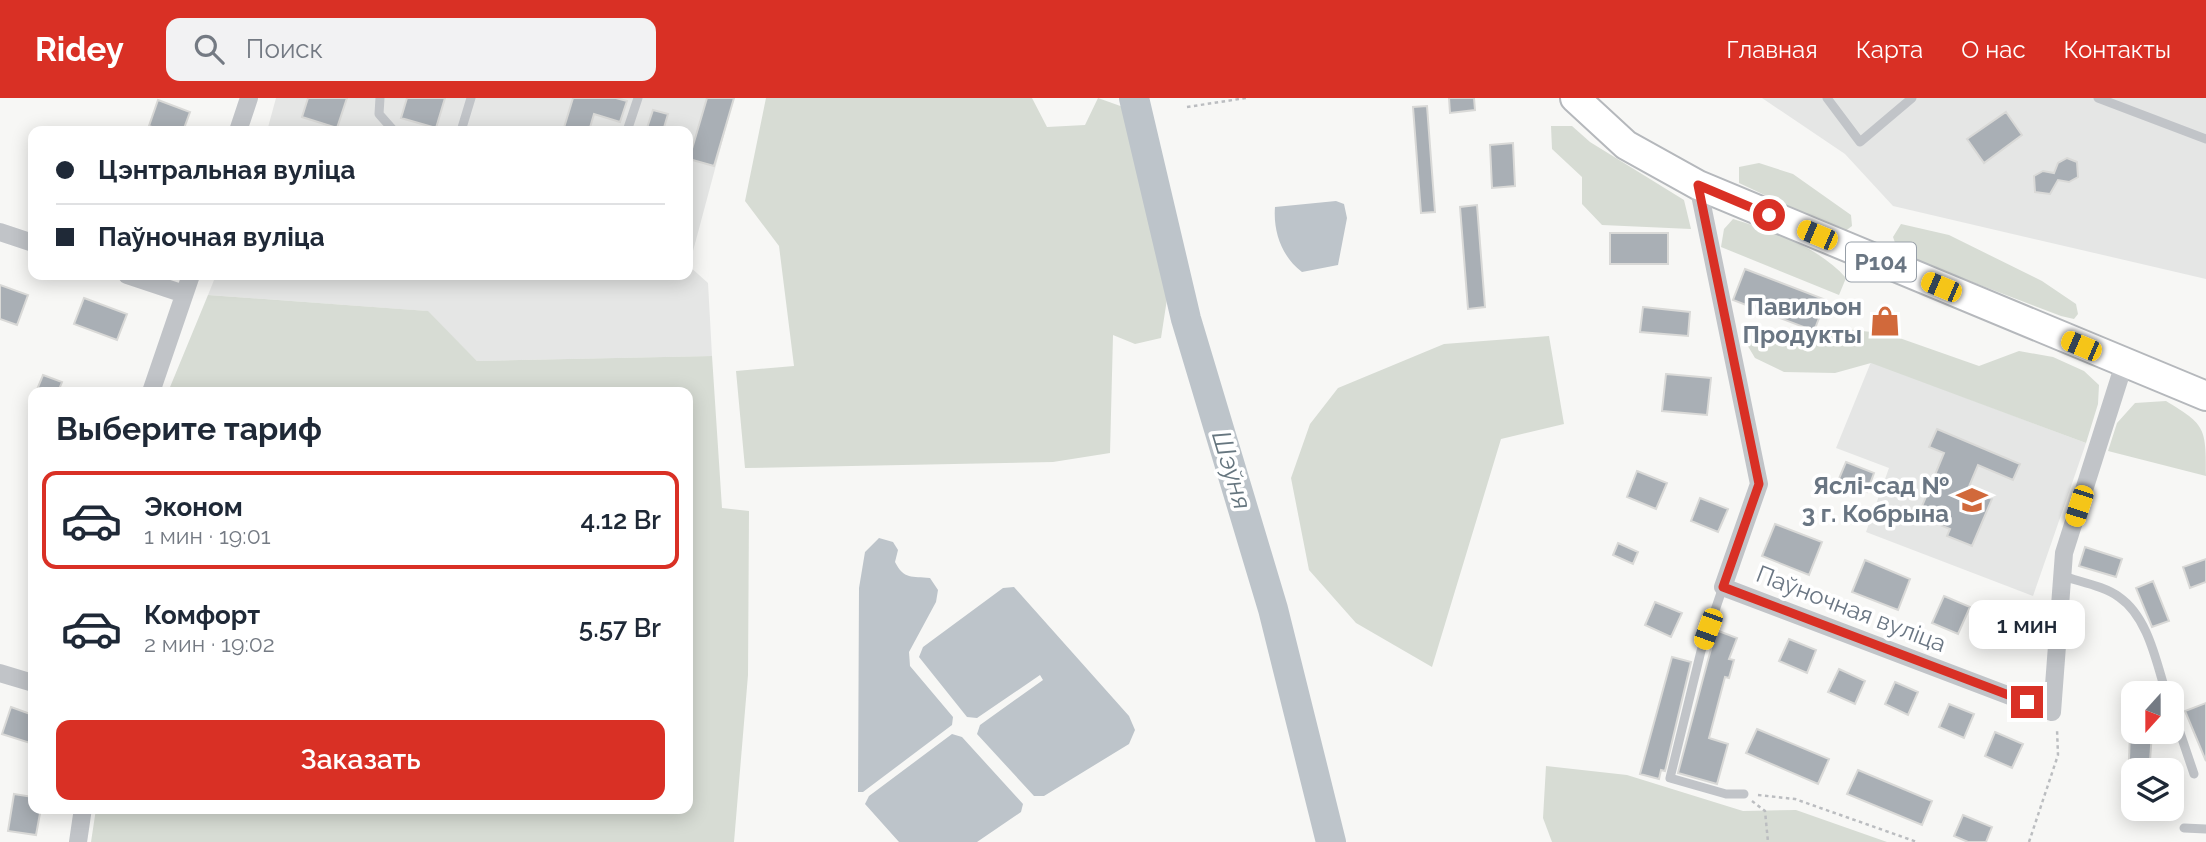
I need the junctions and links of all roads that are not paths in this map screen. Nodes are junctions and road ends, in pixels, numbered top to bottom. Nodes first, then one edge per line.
1 (249, 98) edge
2 (380, 98) edge
3 (471, 98) edge
4 (638, 98) edge
5 (1575, 98) edge
6 (1827, 98) edge
7 (1912, 98) edge
8 (2098, 98) edge
9 (240, 126) edge
10 (390, 126) edge
11 (463, 126) edge
12 (629, 126) edge
13 (2206, 139) edge
14 (1698, 185) junction
15 (0, 232) edge
16 (28, 241) edge
17 (142, 280) edge
18 (189, 280) edge
19 (184, 294) junction
20 (2124, 364) junction
21 (153, 387) edge
22 (2206, 396) edge
23 (2063, 576) junction
24 (1723, 587) junction
25 (0, 673) edge
26 (28, 681) edge
27 (2162, 681) edge
28 (2184, 744) edge
29 (2194, 774) dead end
30 (1744, 794) road end
31 (82, 814) edge
32 (2185, 828) dead end
33 (2206, 829) edge
34 (78, 842) edge

1 - 9 street
2 - 10 lane
3 - 11 lane
4 - 12 lane
5 - 14 main road, Р104
6 - 7 lane
8 - 13 lane
14 - 20 main road, Р104
14 - 24 street, Паўночная вуліца
15 - 16 street
17 - 19 street
18 - 19 street
19 - 21 street
20 - 22 main road, Р104
20 - 23 street
23 - 24 street, Паўночная вуліца
23 - 27 lane
24 - 30 lane
25 - 26 street
28 - 29 lane
31 - 34 street
32 - 33 lane

